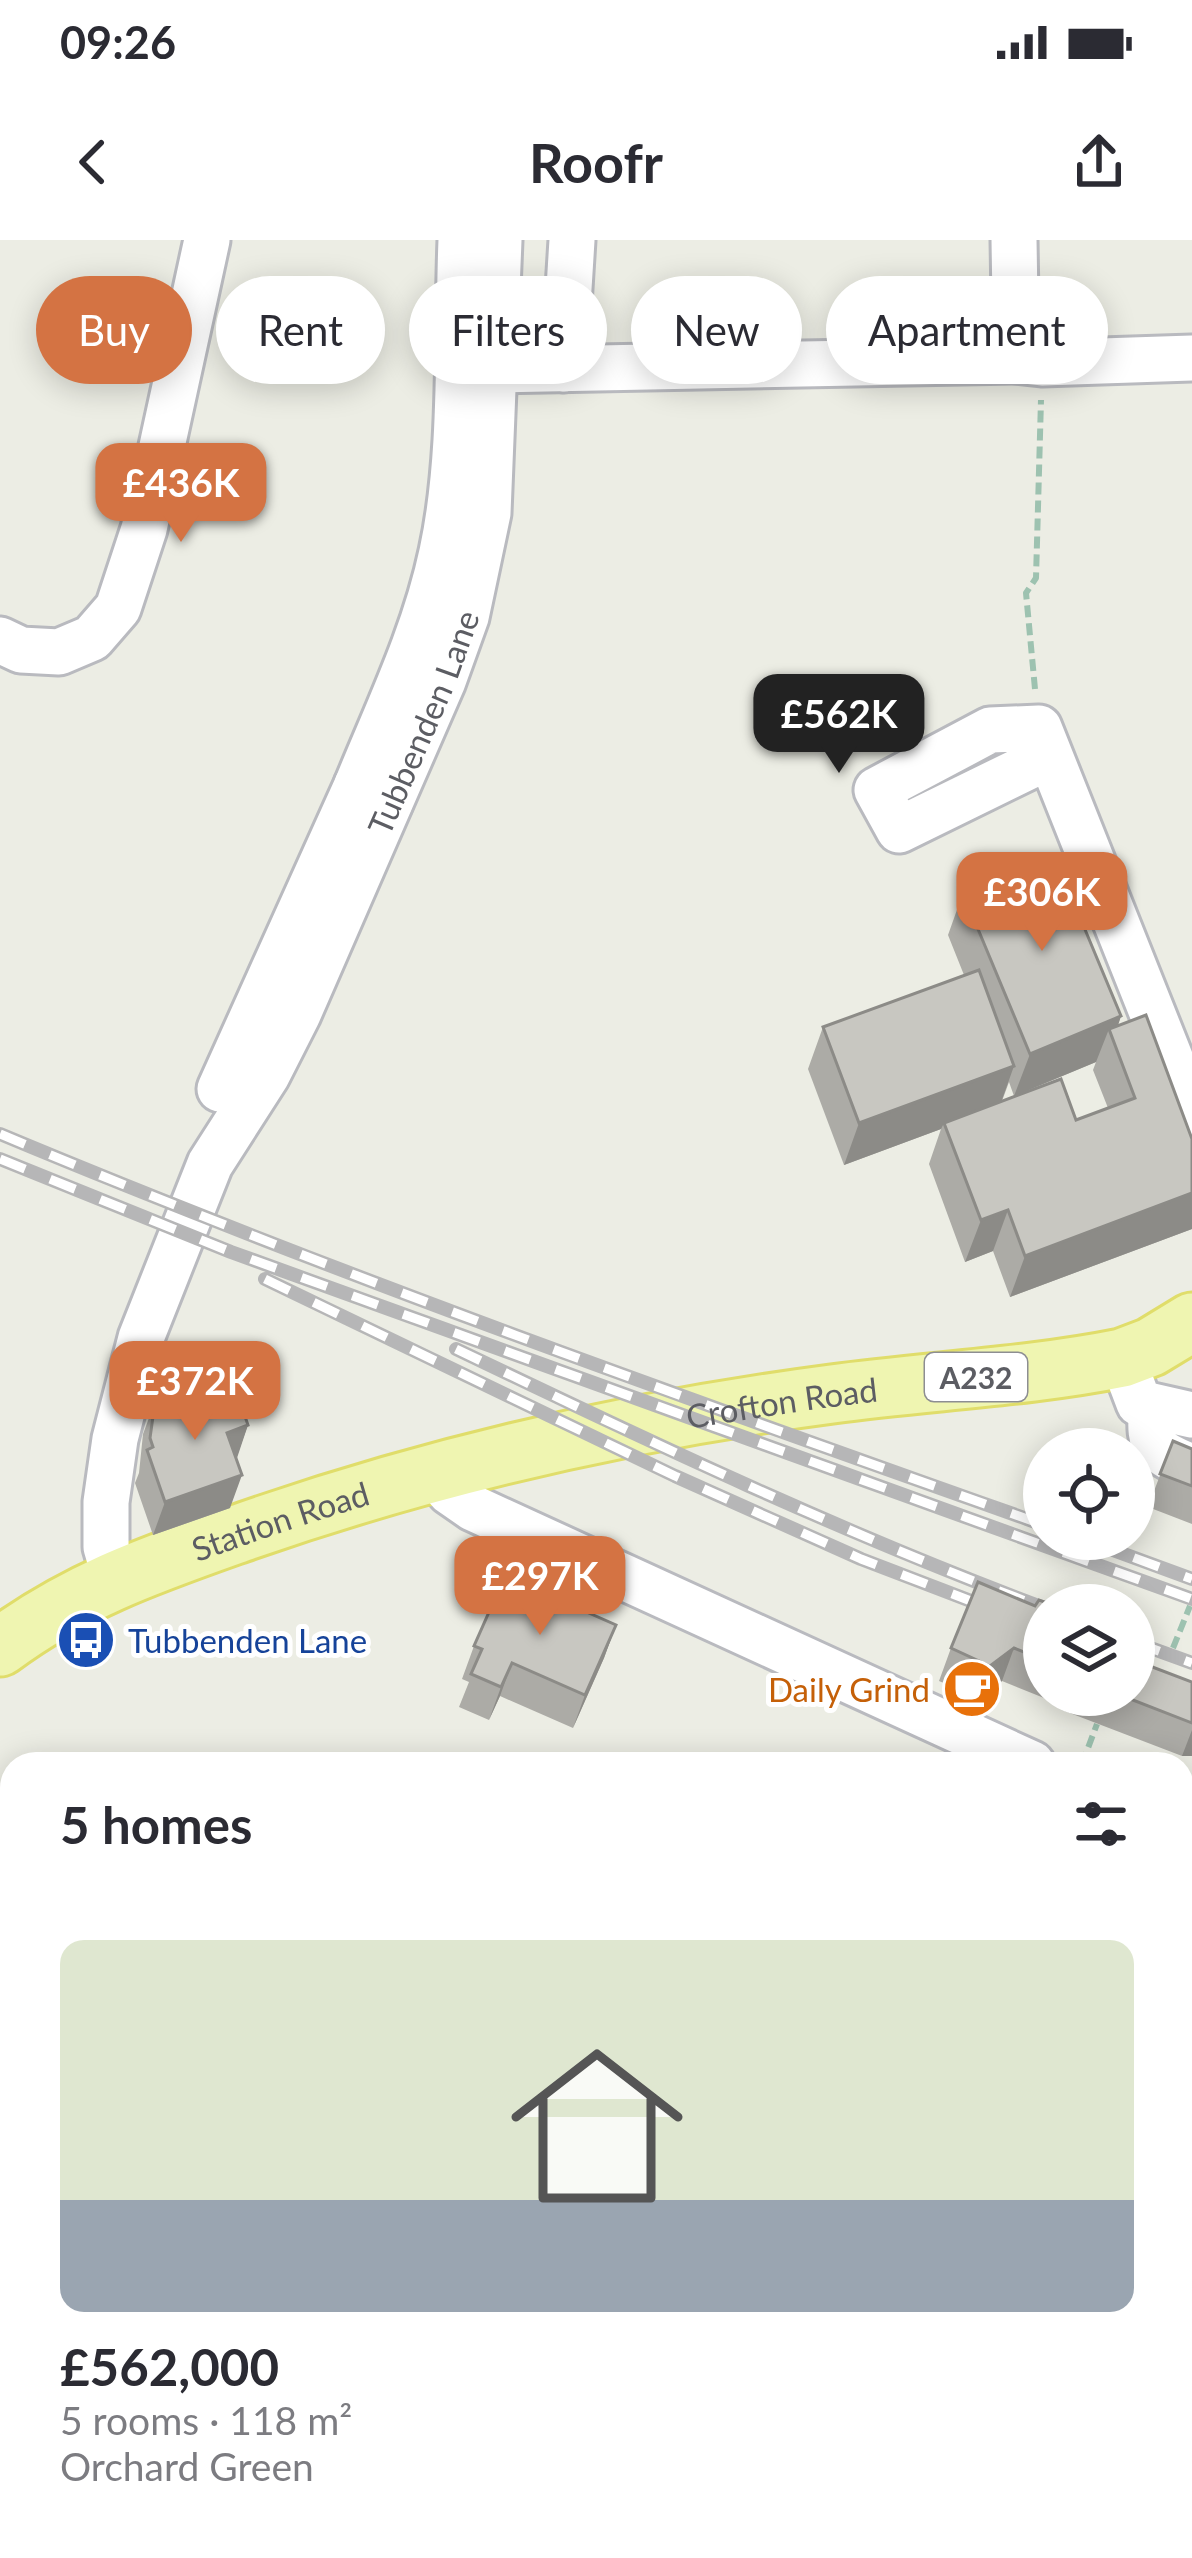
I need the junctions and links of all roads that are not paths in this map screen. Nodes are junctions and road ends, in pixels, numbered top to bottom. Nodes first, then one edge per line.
1 (207, 240) edge
2 (460, 240) edge
3 (499, 240) edge
4 (572, 240) edge
5 (1014, 240) edge
6 (498, 276) edge
7 (570, 276) edge
8 (1018, 276) edge
9 (1192, 358) edge
10 (1108, 360) edge
11 (826, 364) edge
12 (607, 368) edge
13 (493, 384) edge
14 (0, 640) edge
15 (1043, 743) road end
16 (373, 794) junction
17 (220, 1089) dead end
18 (1192, 1113) edge
19 (1192, 1322) edge
20 (1122, 1358) junction
21 (1172, 1412) edge
22 (576, 1438) joint
23 (1192, 1467) edge
24 (434, 1474) junction
25 (115, 1578) junction
26 (0, 1647) edge
27 (1006, 1752) edge

1 - 14 street
2 - 16 street
3 - 6 street, Tubbenden Lane
4 - 7 street
5 - 8 street
9 - 10 street
11 - 12 street
13 - 16 street, Tubbenden Lane
15 - 18 street
16 - 17 street
16 - 25 street, Tubbenden Lane
19 - 20 main road, Crofton Road / A232
20 - 21 street
20 - 22 main road, Crofton Road / A232
21 - 23 street
22 - 24 main road, Station Road / A232
24 - 25 main road, Station Road / A232
24 - 27 street
25 - 26 main road, Station Road / A232

